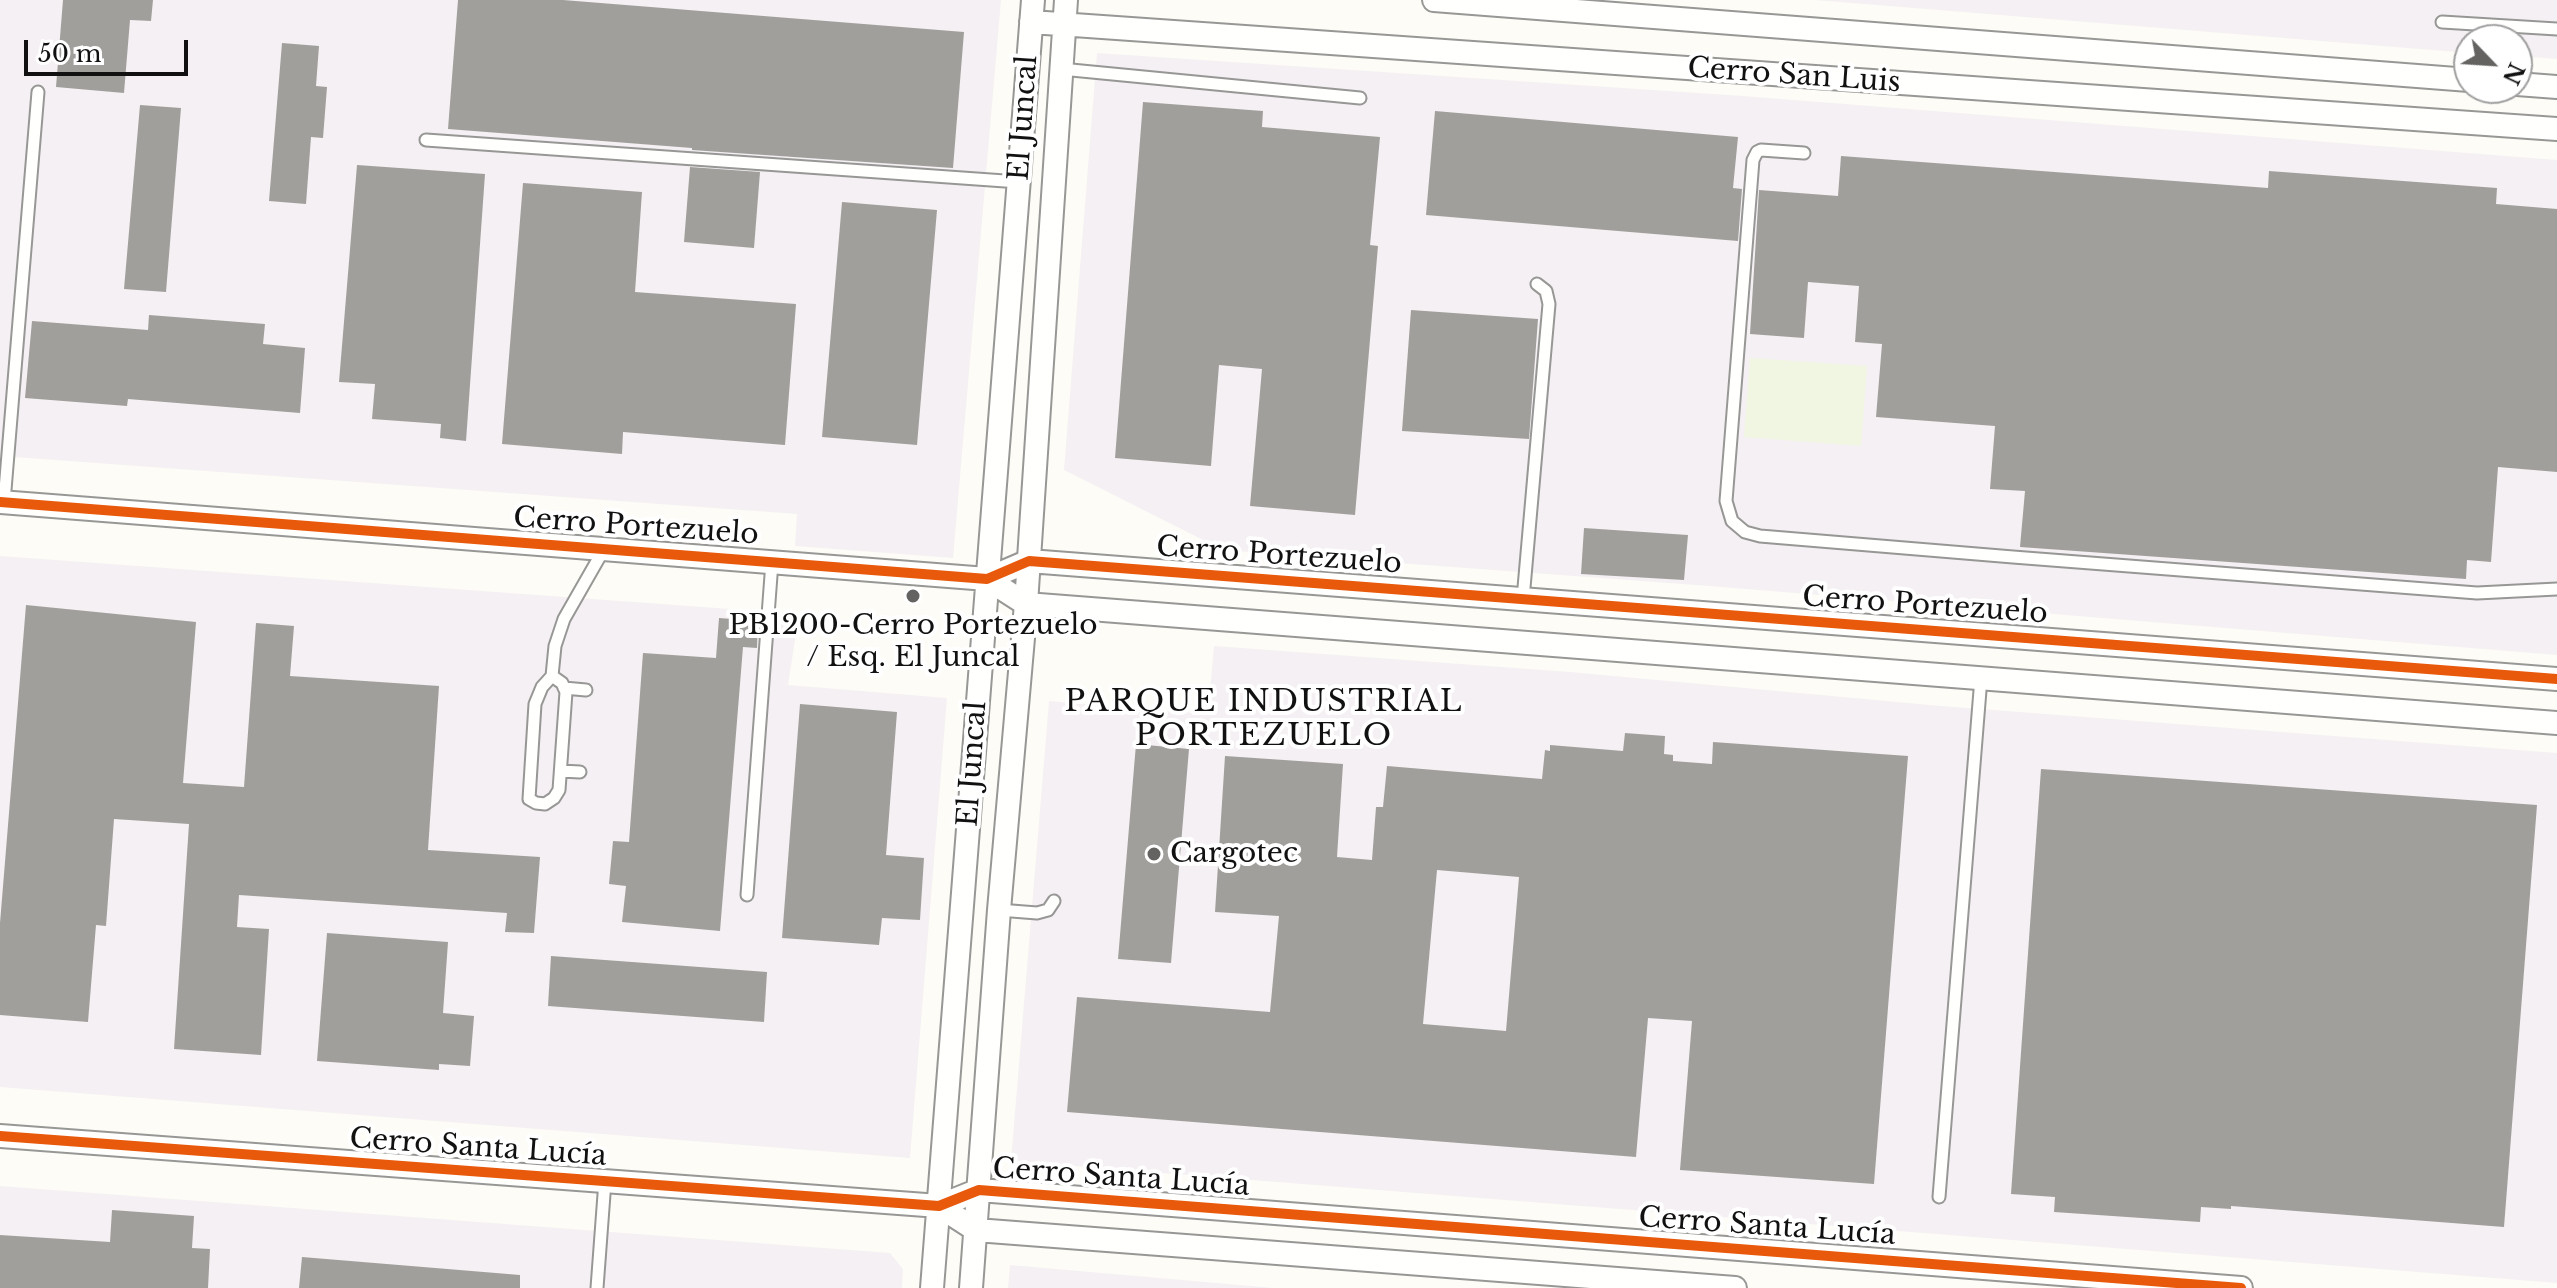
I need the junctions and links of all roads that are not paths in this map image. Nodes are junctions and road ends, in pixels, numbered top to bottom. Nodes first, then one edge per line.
1 (1066, 0) edge
2 (1434, 0) edge
3 (1032, 11) edge
4 (2442, 22) dead end
5 (1064, 24) junction
6 (2557, 29) edge
7 (1061, 69) junction
8 (2453, 79) edge
9 (2533, 85) edge
10 (2557, 87) edge
11 (38, 92) dead end
12 (1360, 98) dead end
13 (2557, 129) edge
14 (426, 140) dead end
15 (1804, 153) dead end
16 (1019, 182) junction
17 (1537, 284) dead end
18 (2, 502) edge
19 (604, 549) junction
20 (1029, 561) junction
21 (772, 562) junction
22 (987, 579) junction
23 (2557, 589) edge
24 (1523, 599) junction
25 (1026, 604) junction
26 (552, 676) junction
27 (1981, 678) junction
28 (2557, 679) edge
29 (564, 688) junction
30 (586, 690) dead end
31 (2557, 723) edge
32 (561, 771) junction
33 (580, 772) dead end
34 (747, 895) dead end
35 (1054, 901) dead end
36 (999, 910) junction
37 (0, 1136) edge
38 (605, 1181) junction
39 (979, 1190) junction
40 (1939, 1197) dead end
41 (939, 1206) junction
42 (976, 1230) junction
43 (597, 1288) edge
44 (932, 1288) edge
45 (971, 1288) edge
46 (1735, 1288) edge
47 (2241, 1288) edge

1 - 5 street, El Juncal
2 - 8 street, Cerro San Luis
3 - 5 street, Cerro San Luis
3 - 16 street, El Juncal
4 - 6 lane
5 - 7 street, El Juncal
5 - 13 street, Cerro San Luis
7 - 12 lane
7 - 20 street, El Juncal
9 - 10 street
11 - 18 lane
14 - 16 lane
15 - 23 lane
16 - 22 street, El Juncal
17 - 24 lane
18 - 19 street, Cerro Portezuelo
19 - 21 street, Cerro Portezuelo
19 - 26 lane
20 - 22 street, Cerro Portezuelo
20 - 24 street, Cerro Portezuelo
20 - 25 street, El Juncal
21 - 22 street, Cerro Portezuelo
21 - 34 lane
22 - 25 street, Cerro Portezuelo
22 - 41 street, El Juncal
24 - 28 street, Cerro Portezuelo
25 - 27 street, Cerro Portezuelo
25 - 36 street, El Juncal
26 - 29 lane
26 - 32 lane
27 - 31 street, Cerro Portezuelo
27 - 40 lane
29 - 30 lane
29 - 32 lane
32 - 33 lane
35 - 36 lane
36 - 39 street, El Juncal
37 - 38 street, Cerro Santa Lucía
38 - 41 street, Cerro Santa Lucía
38 - 43 lane
39 - 41 street, Cerro Santa Lucía
39 - 42 street, El Juncal
39 - 47 street, Cerro Santa Lucía
41 - 42 street, Cerro Santa Lucía
41 - 44 street, El Juncal
42 - 45 street, El Juncal
42 - 46 street, Cerro Santa Lucía

